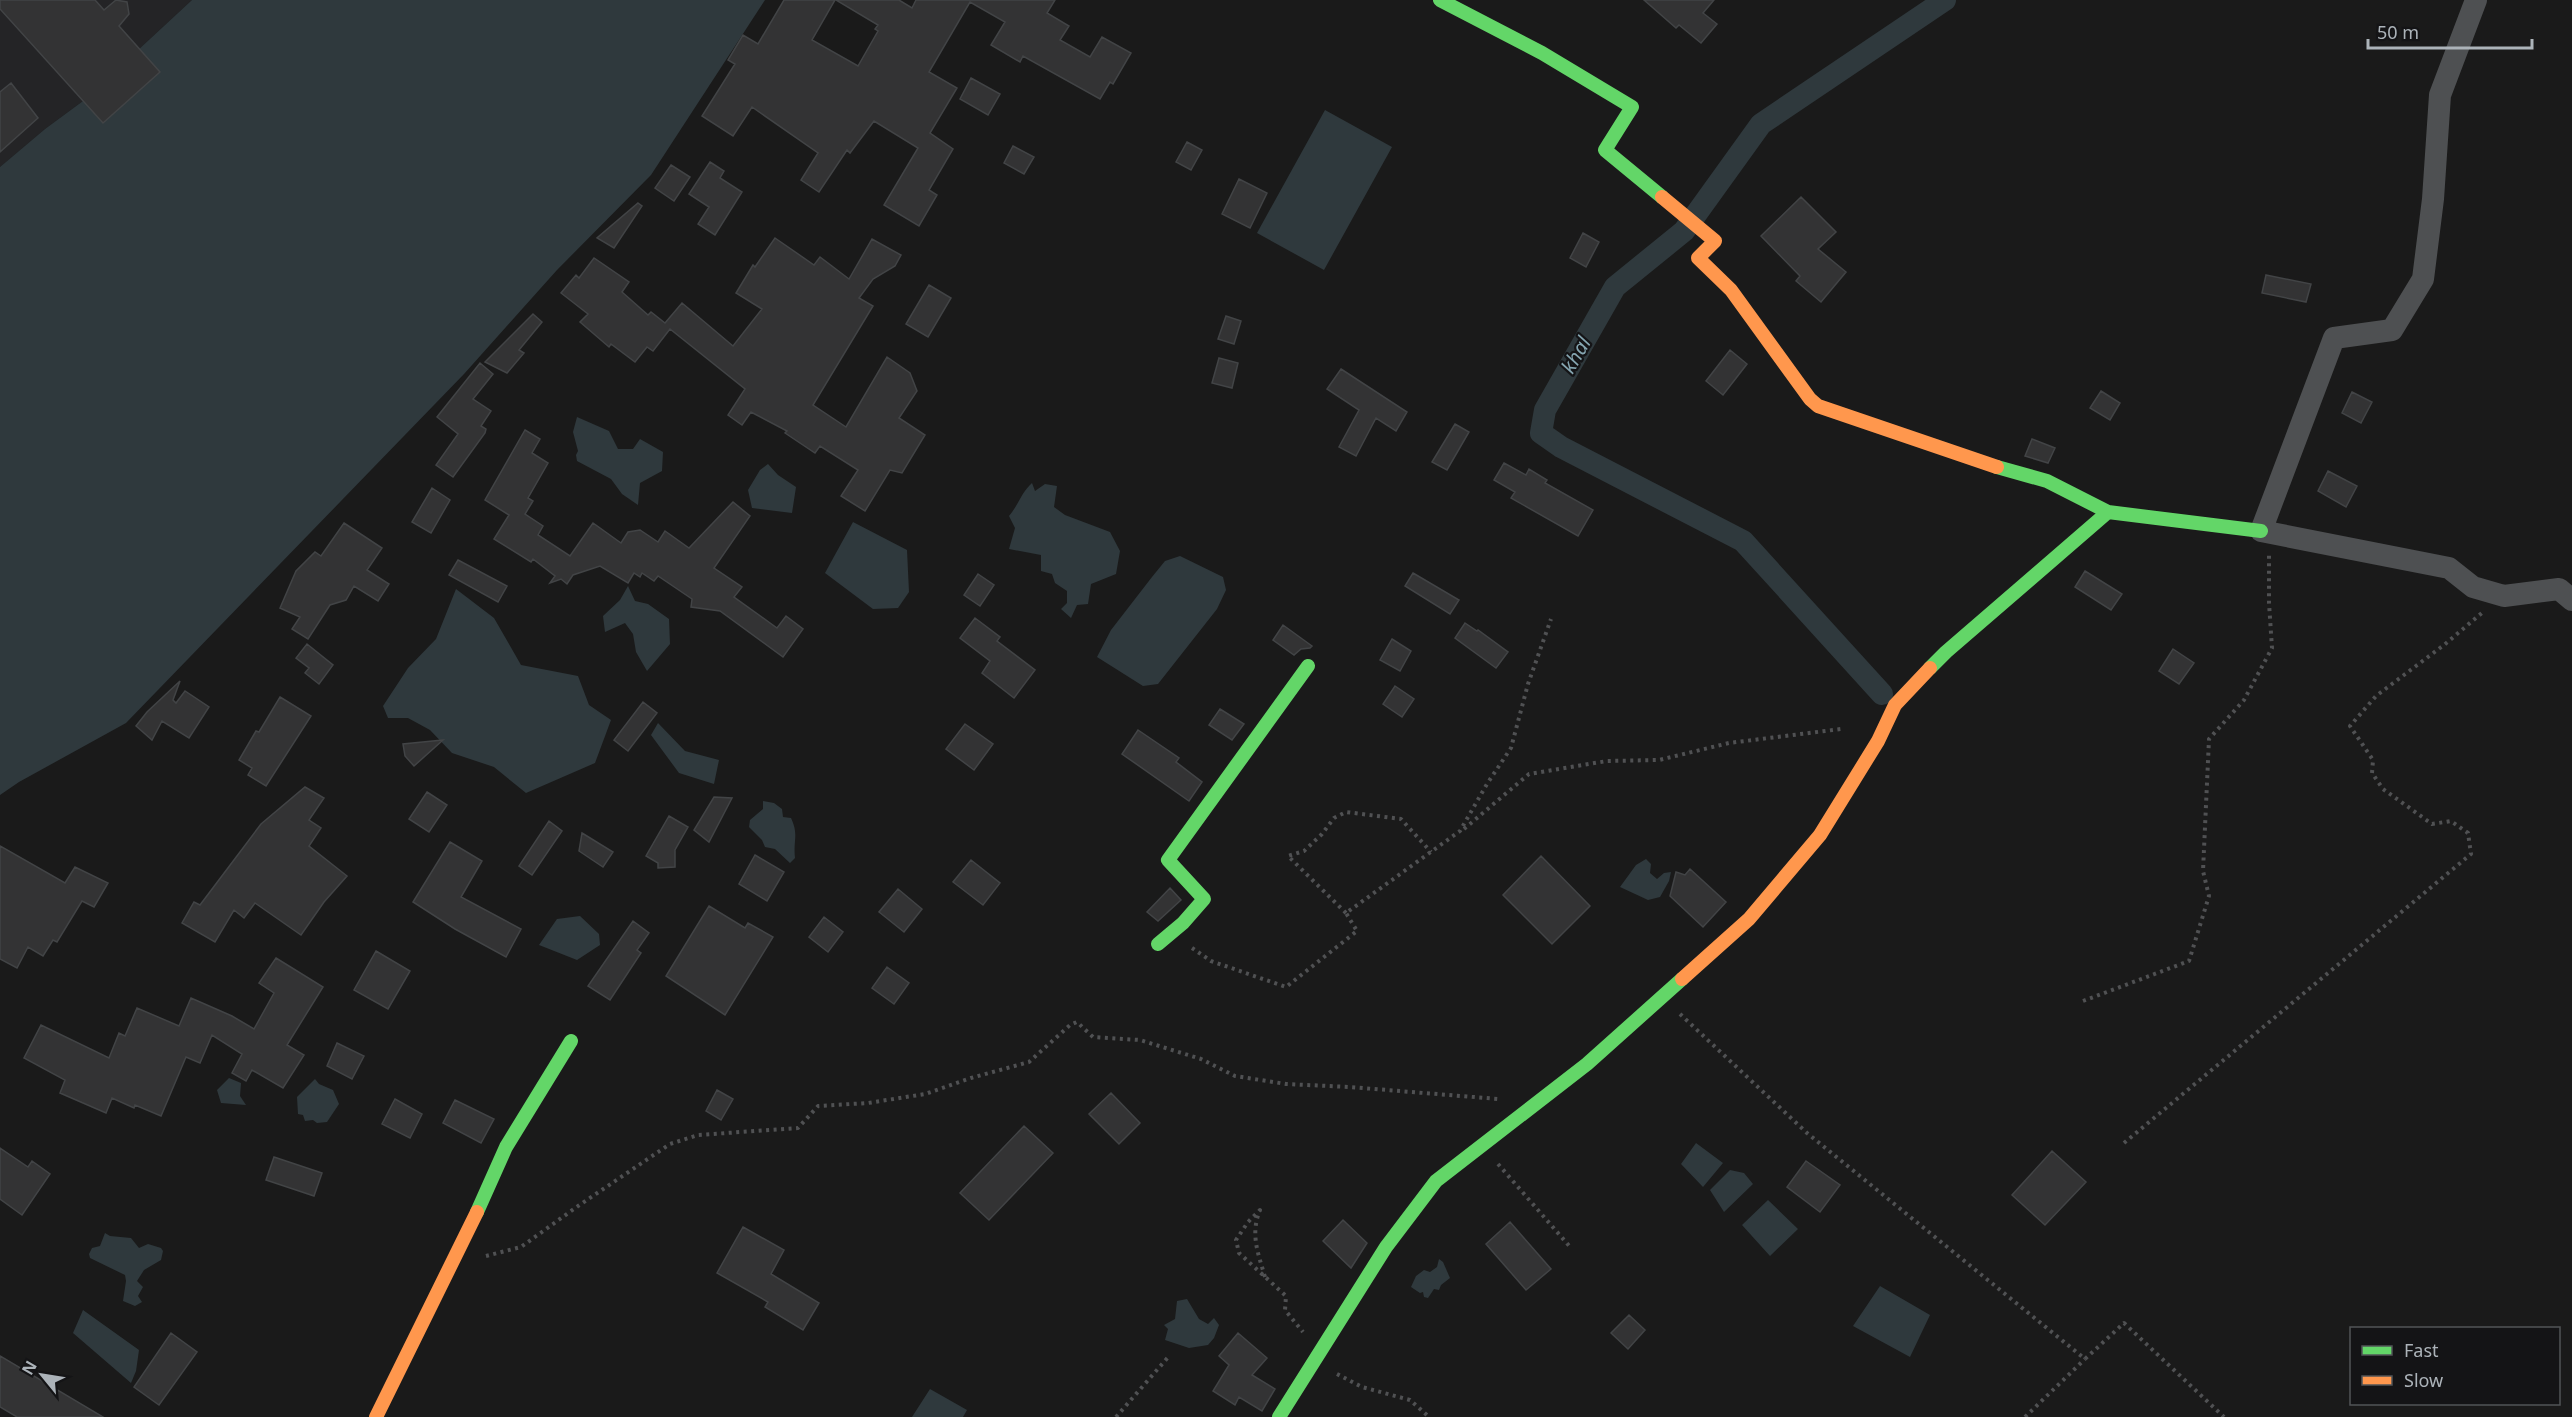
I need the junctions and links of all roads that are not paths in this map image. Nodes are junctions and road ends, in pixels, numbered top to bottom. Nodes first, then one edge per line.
1 (1440, 0) edge
2 (2476, 0) edge
3 (2108, 512) junction
4 (2264, 531) junction
5 (2572, 600) edge
6 (1308, 666) dead end
7 (1158, 944) dead end
8 (571, 1041) dead end
9 (376, 1417) edge
10 (1279, 1417) edge

1 - 3 street
2 - 4 street
3 - 4 street
3 - 10 street
4 - 5 street
6 - 7 street
8 - 9 street

